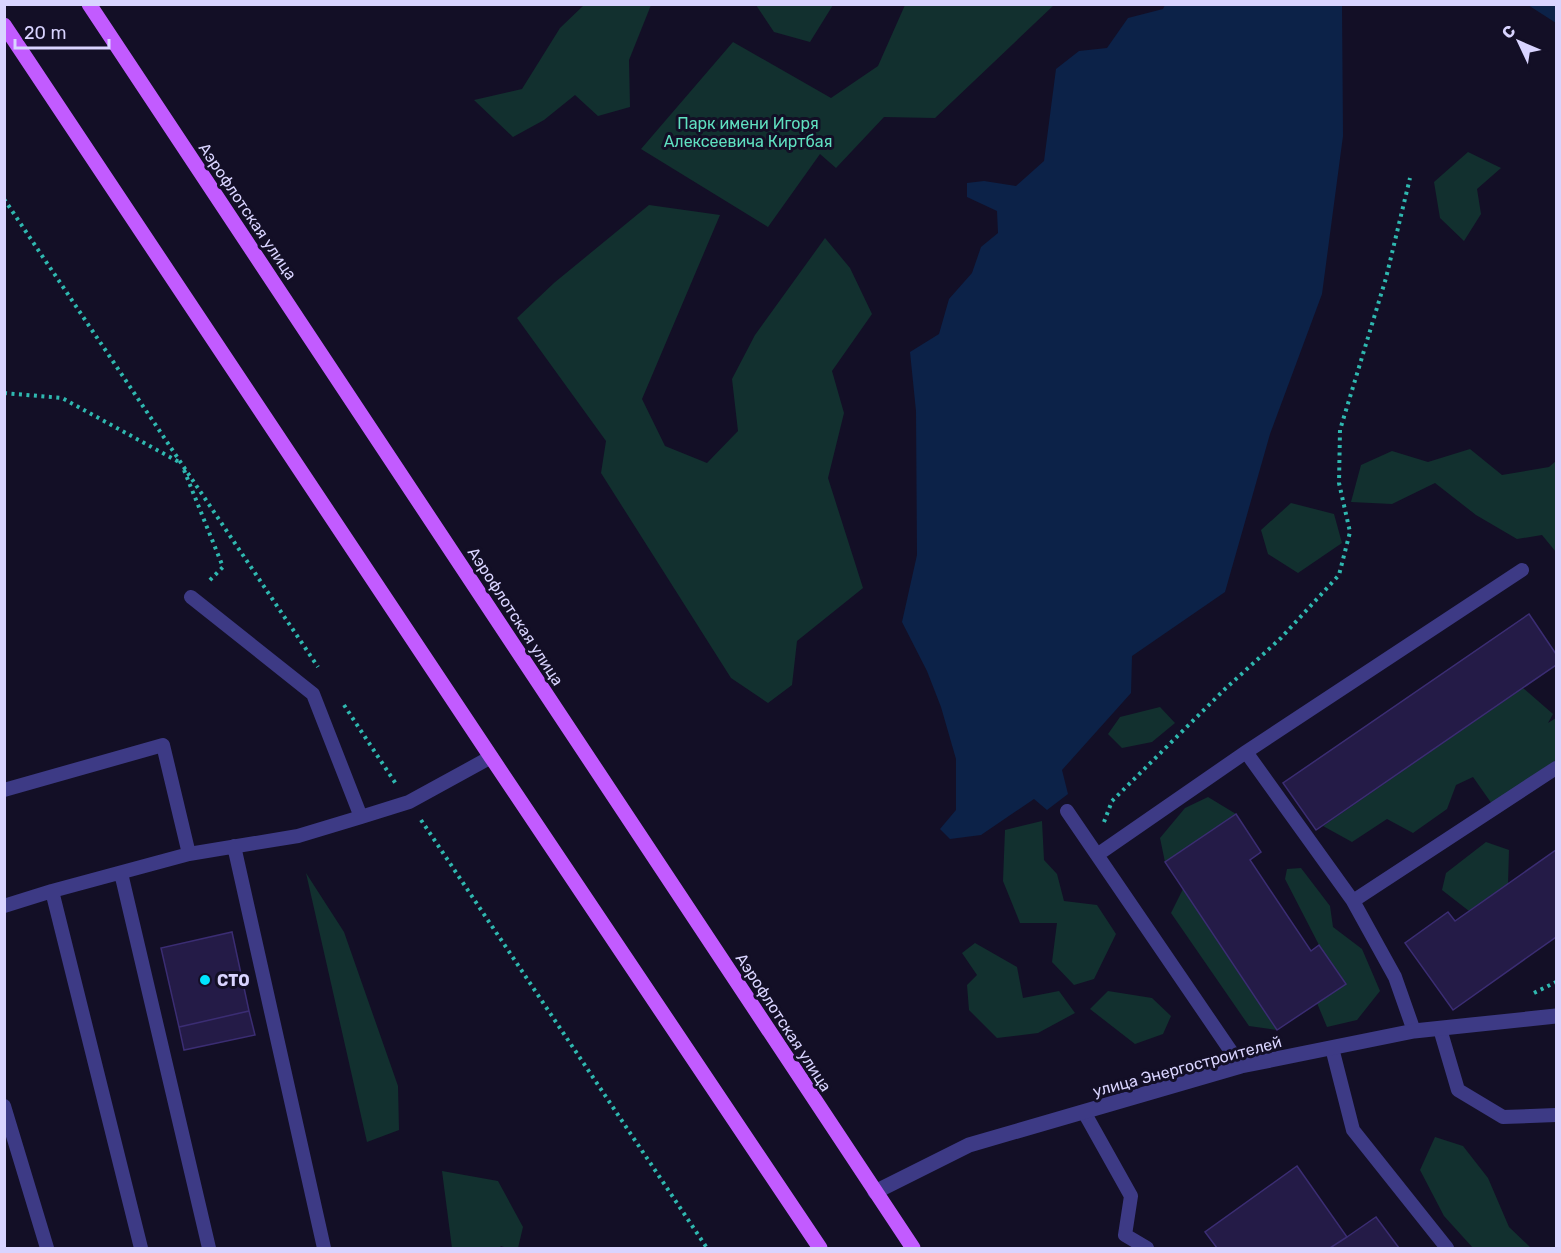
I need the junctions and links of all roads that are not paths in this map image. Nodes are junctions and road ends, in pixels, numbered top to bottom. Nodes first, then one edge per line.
1 (89, 4) edge
2 (4, 25) edge
3 (1522, 570) dead end
4 (191, 597) road end
5 (1246, 752) junction
6 (491, 757) junction
7 (1557, 768) edge
8 (4, 790) edge
9 (1066, 811) dead end
10 (361, 817) junction
11 (234, 846) junction
12 (189, 854) junction
13 (1097, 855) junction
14 (121, 873) junction
15 (52, 891) junction
16 (1353, 901) junction
17 (4, 906) edge
18 (1557, 1016) edge
19 (1440, 1029) junction
20 (1414, 1031) junction
21 (1332, 1048) junction
22 (1241, 1066) junction
23 (4, 1106) edge
24 (1084, 1112) junction
25 (1557, 1116) edge
26 (874, 1192) junction
27 (47, 1248) edge
28 (141, 1248) edge
29 (209, 1248) edge
30 (324, 1248) edge
31 (820, 1248) edge
32 (913, 1248) edge
33 (1147, 1248) edge
34 (1447, 1248) edge

1 - 26 main road, Аэрофлотская улица
2 - 6 main road
3 - 5 lane
4 - 10 lane
5 - 13 lane
5 - 16 lane
6 - 10 lane
6 - 31 main road
7 - 16 lane
8 - 12 lane
9 - 13 lane
10 - 11 lane
11 - 12 lane
11 - 30 lane
12 - 14 lane
13 - 22 lane
14 - 15 lane
14 - 29 lane
15 - 17 lane
15 - 28 lane
16 - 20 lane
18 - 19 street, улица Энергостроителей
19 - 20 street, улица Энергостроителей
19 - 25 lane
20 - 21 street, улица Энергостроителей
21 - 22 street, улица Энергостроителей
21 - 34 lane
22 - 24 street, улица Энергостроителей
23 - 27 lane
24 - 26 street, улица Энергостроителей
24 - 33 lane
26 - 32 main road, Аэрофлотская улица

